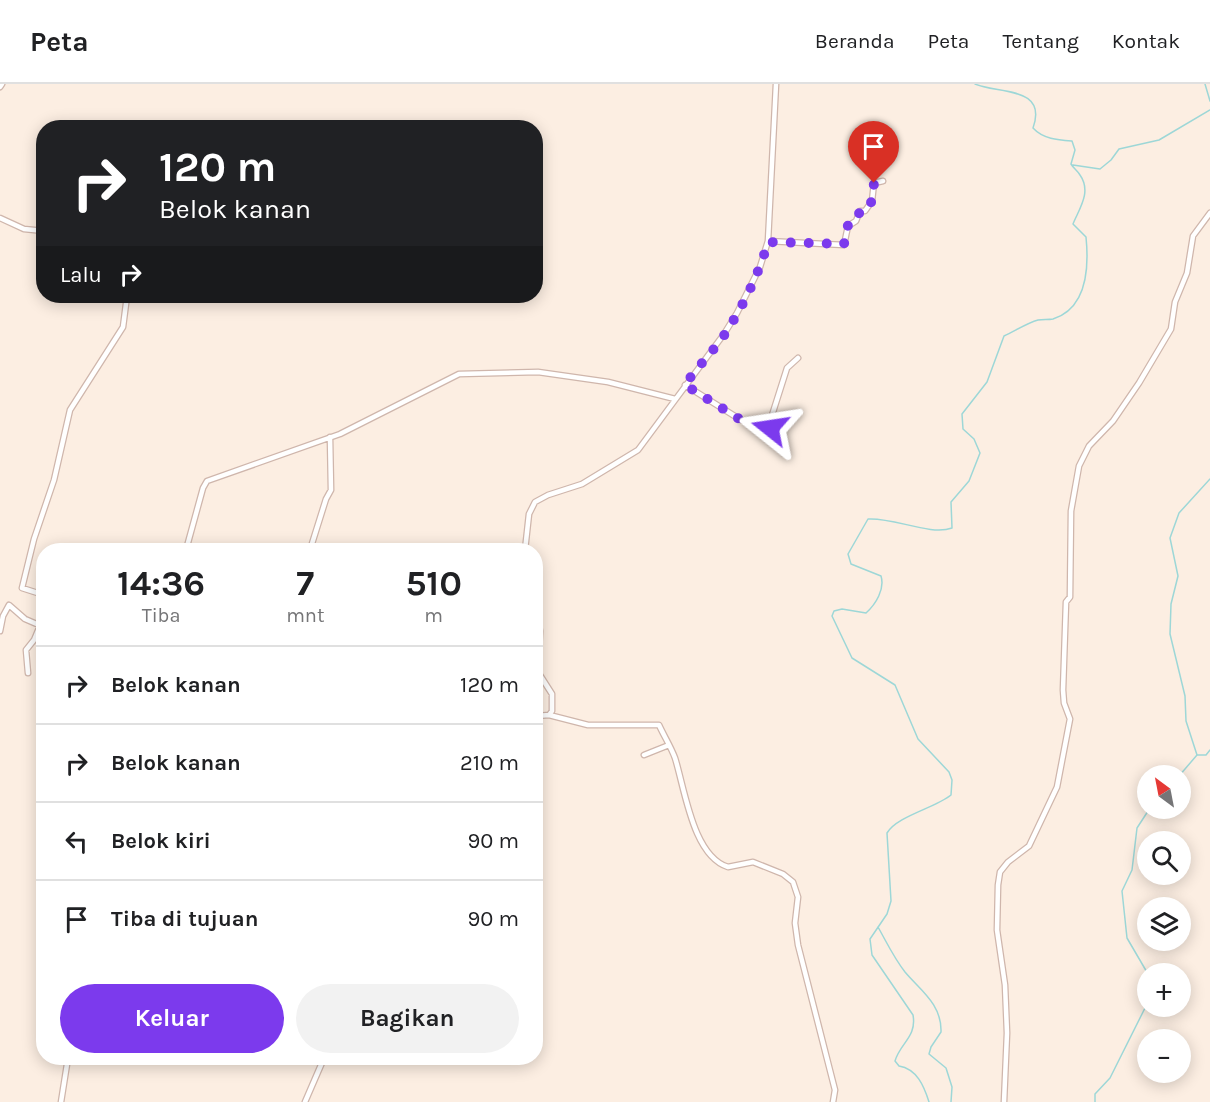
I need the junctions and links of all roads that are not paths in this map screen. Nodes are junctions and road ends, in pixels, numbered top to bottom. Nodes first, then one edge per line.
1 (776, 84) edge
2 (883, 181) dead end
3 (1210, 213) edge
4 (0, 218) edge
5 (36, 230) edge
6 (768, 242) junction
7 (126, 303) edge
8 (798, 358) dead end
9 (685, 385) junction
10 (675, 399) junction
11 (330, 437) junction
12 (188, 543) edge
13 (312, 543) edge
14 (526, 543) edge
15 (36, 592) edge
16 (36, 624) edge
17 (0, 631) edge
18 (36, 634) edge
19 (28, 673) dead end
20 (543, 680) edge
21 (543, 715) edge
22 (549, 715) junction
23 (669, 745) junction
24 (644, 754) dead end
25 (67, 1065) edge
26 (321, 1065) edge
27 (61, 1102) edge
28 (305, 1102) edge
29 (833, 1102) edge
30 (1004, 1102) edge

1 - 6 street
2 - 6 street
3 - 30 street
4 - 5 street
6 - 9 street
7 - 15 street
8 - 9 street
9 - 10 street
10 - 11 street
10 - 14 street
11 - 12 street
11 - 13 street
16 - 17 street
18 - 19 street
20 - 22 street
21 - 22 street
22 - 23 street
23 - 24 street
23 - 29 street
25 - 27 street
26 - 28 street

